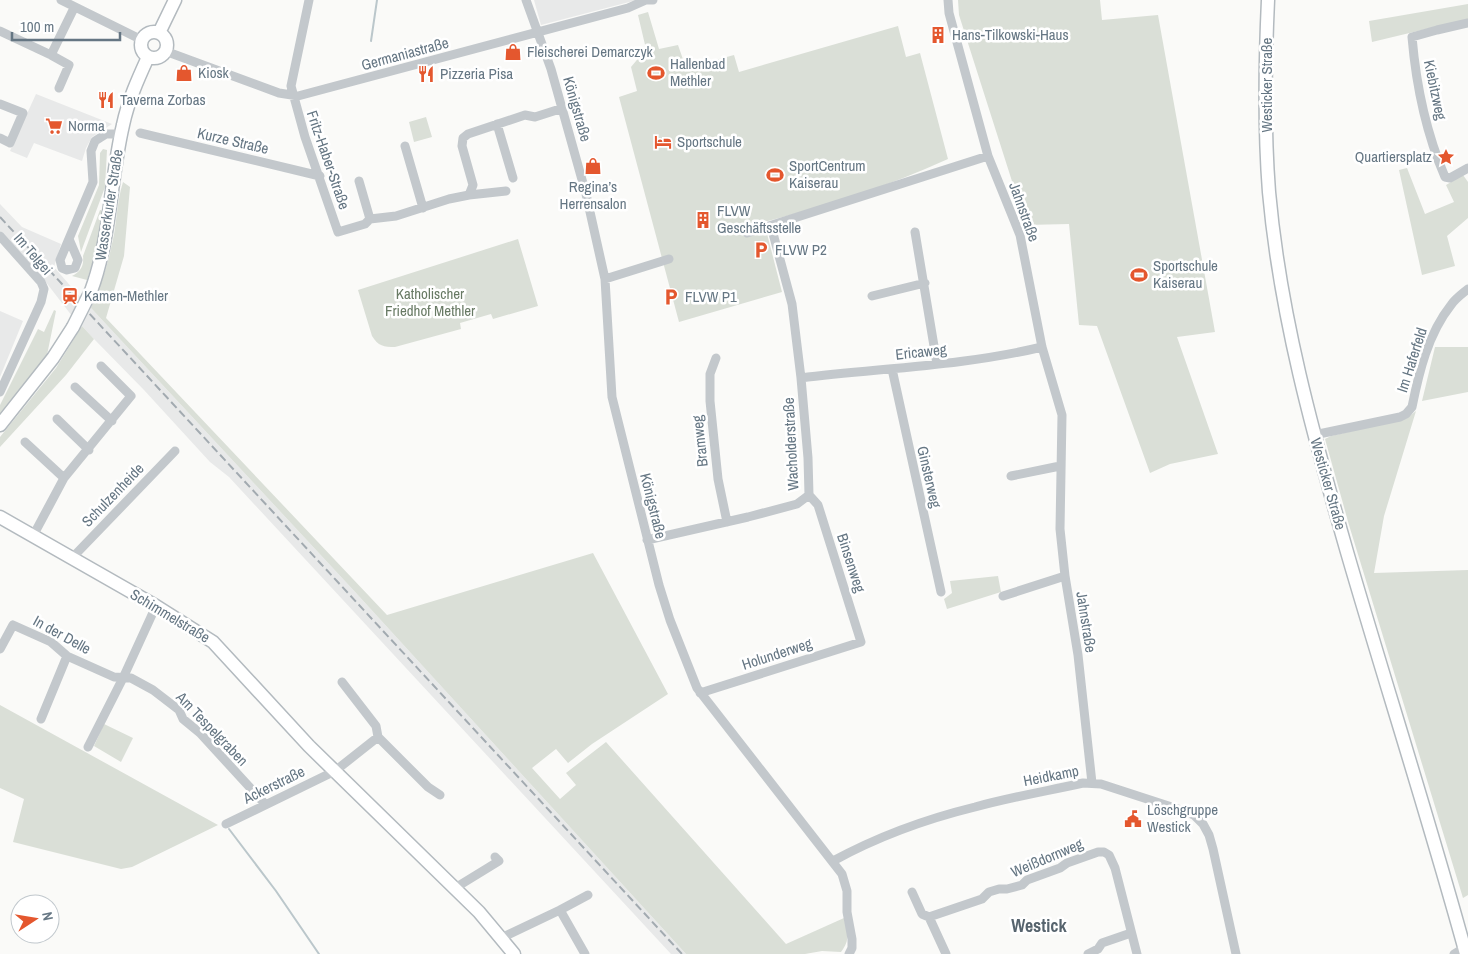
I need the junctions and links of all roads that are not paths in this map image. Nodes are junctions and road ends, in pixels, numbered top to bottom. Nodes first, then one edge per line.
1 (61, 0) edge
2 (175, 0) edge
3 (309, 0) edge
4 (526, 0) edge
5 (646, 0) edge
6 (653, 0) edge
7 (948, 0) edge
8 (1268, 0) edge
9 (74, 8) junction
10 (1468, 23) edge
11 (0, 31) edge
12 (538, 32) junction
13 (159, 33) junction
14 (142, 40) junction
15 (165, 51) junction
16 (51, 55) junction
17 (148, 57) junction
18 (59, 88) dead end
19 (293, 96) junction
20 (0, 104) edge
21 (563, 108) junction
22 (497, 124) junction
23 (140, 133) dead end
24 (121, 134) junction
25 (0, 138) edge
26 (405, 146) dead end
27 (988, 156) junction
28 (1468, 168) edge
29 (320, 176) junction
30 (513, 178) dead end
31 (359, 181) dead end
32 (506, 191) dead end
33 (469, 195) junction
34 (424, 208) junction
35 (370, 219) junction
36 (772, 226) junction
37 (915, 232) dead end
38 (747, 233) dead end
39 (0, 236) edge
40 (69, 239) dead end
41 (669, 259) dead end
42 (605, 279) junction
43 (925, 283) junction
44 (1468, 289) edge
45 (872, 296) dead end
46 (1042, 347) junction
47 (716, 358) dead end
48 (937, 364) junction
49 (101, 366) dead end
50 (892, 369) junction
51 (801, 378) junction
52 (75, 387) dead end
53 (0, 392) edge
54 (57, 419) dead end
55 (112, 421) junction
56 (0, 426) edge
57 (1314, 435) junction
58 (26, 442) dead end
59 (89, 450) junction
60 (174, 451) dead end
61 (1060, 466) junction
62 (1011, 476) dead end
63 (64, 478) junction
64 (809, 495) junction
65 (0, 516) edge
66 (727, 522) junction
67 (33, 536) junction
68 (647, 540) junction
69 (72, 558) junction
70 (1065, 576) junction
71 (941, 592) dead end
72 (1003, 596) dead end
73 (156, 606) junction
74 (861, 642) joint
75 (0, 649) edge
76 (67, 656) junction
77 (123, 678) junction
78 (342, 682) dead end
79 (700, 693) junction
80 (41, 719) dead end
81 (378, 736) junction
82 (88, 747) dead end
83 (334, 771) junction
84 (1092, 782) junction
85 (440, 795) dead end
86 (264, 804) junction
87 (226, 824) dead end
88 (495, 857) dead end
89 (833, 861) junction
90 (455, 888) junction
91 (912, 892) dead end
92 (588, 895) dead end
93 (560, 910) junction
94 (929, 918) junction
95 (1132, 933) junction
96 (501, 938) junction
97 (852, 939) junction
98 (1463, 950) edge
99 (514, 954) edge
100 (585, 954) edge
101 (849, 954) edge
102 (858, 954) edge
103 (946, 954) edge
104 (1088, 954) edge
105 (1137, 954) edge
106 (1236, 954) edge

1 - 9 street
2 - 13 street
3 - 19 street, Fritz-Haber-Straße
4 - 12 street, Königstraße
5 - 6 street, Germaniastraße
5 - 12 street, Germaniastraße
7 - 27 street, Jahnstraße
8 - 57 street, Westicker Straße
9 - 14 street
9 - 16 street
10 - 28 street, Kiebitzweg
11 - 16 street
12 - 19 street, Germaniastraße
12 - 21 street, Königstraße
13 - 14 street
13 - 15 street
14 - 17 street
15 - 17 street
15 - 19 street, Germaniastraße
16 - 18 street
17 - 24 street, Wasserkurler Straße
19 - 29 street, Fritz-Haber-Straße
20 - 25 street
21 - 22 street
21 - 42 street, Königstraße
22 - 30 street
22 - 33 street
23 - 29 street, Kurze Straße
24 - 40 street
24 - 56 street, Wasserkurler Straße, bridge
26 - 34 street
27 - 36 street
27 - 46 street, Jahnstraße
29 - 35 street, Fritz-Haber-Straße
31 - 35 street
32 - 33 street
33 - 34 street
34 - 35 street
36 - 38 street
36 - 51 street, Wacholderstraße
37 - 43 street
39 - 53 street, Im Telgei
41 - 42 street
42 - 68 street, Königstraße
43 - 45 street
43 - 48 street
44 - 57 street, Im Haferfeld
46 - 48 street, Ericaweg
46 - 61 street, Jahnstraße
47 - 66 street, Bramweg
48 - 50 street, Ericaweg
49 - 55 street
50 - 51 street, Ericaweg
50 - 71 street, Ginsterweg
51 - 64 street, Wacholderstraße
52 - 55 street
54 - 59 street
55 - 59 street
57 - 98 street, Westicker Straße
58 - 63 street
59 - 63 street
60 - 69 street, Schulzenheide
61 - 62 street
61 - 70 street, Jahnstraße
63 - 67 street
64 - 66 street, Wacholderstraße
64 - 74 street, Binsenweg
65 - 67 street, Schimmelstraße
66 - 68 street, Wacholderstraße
67 - 69 street, Schimmelstraße
68 - 79 street, Königstraße
69 - 73 street, Schimmelstraße
70 - 72 street
70 - 84 street, Jahnstraße
73 - 77 street
73 - 83 street, Schimmelstraße
74 - 79 street, Holunderweg
75 - 76 street, In der Delle
76 - 77 street, In der Delle
76 - 80 street
77 - 82 street
77 - 86 street, Am Tespelgraben
78 - 81 street
79 - 89 street, Königstraße
81 - 83 street
81 - 85 street
83 - 86 street, Ackerstraße
83 - 90 street, Schimmelstraße
84 - 89 street, Heidkamp
84 - 106 street, Heidkamp
86 - 87 street, Ackerstraße
88 - 90 street
89 - 97 street, Königstraße
90 - 96 street, Schimmelstraße
91 - 94 street
92 - 93 street
93 - 96 street
93 - 100 street
94 - 95 street, Weißdornweg
94 - 103 street
95 - 104 street
95 - 105 street, Weißdornweg
96 - 99 street, Schimmelstraße
97 - 101 street, Königstraße
97 - 102 street, Königstraße

